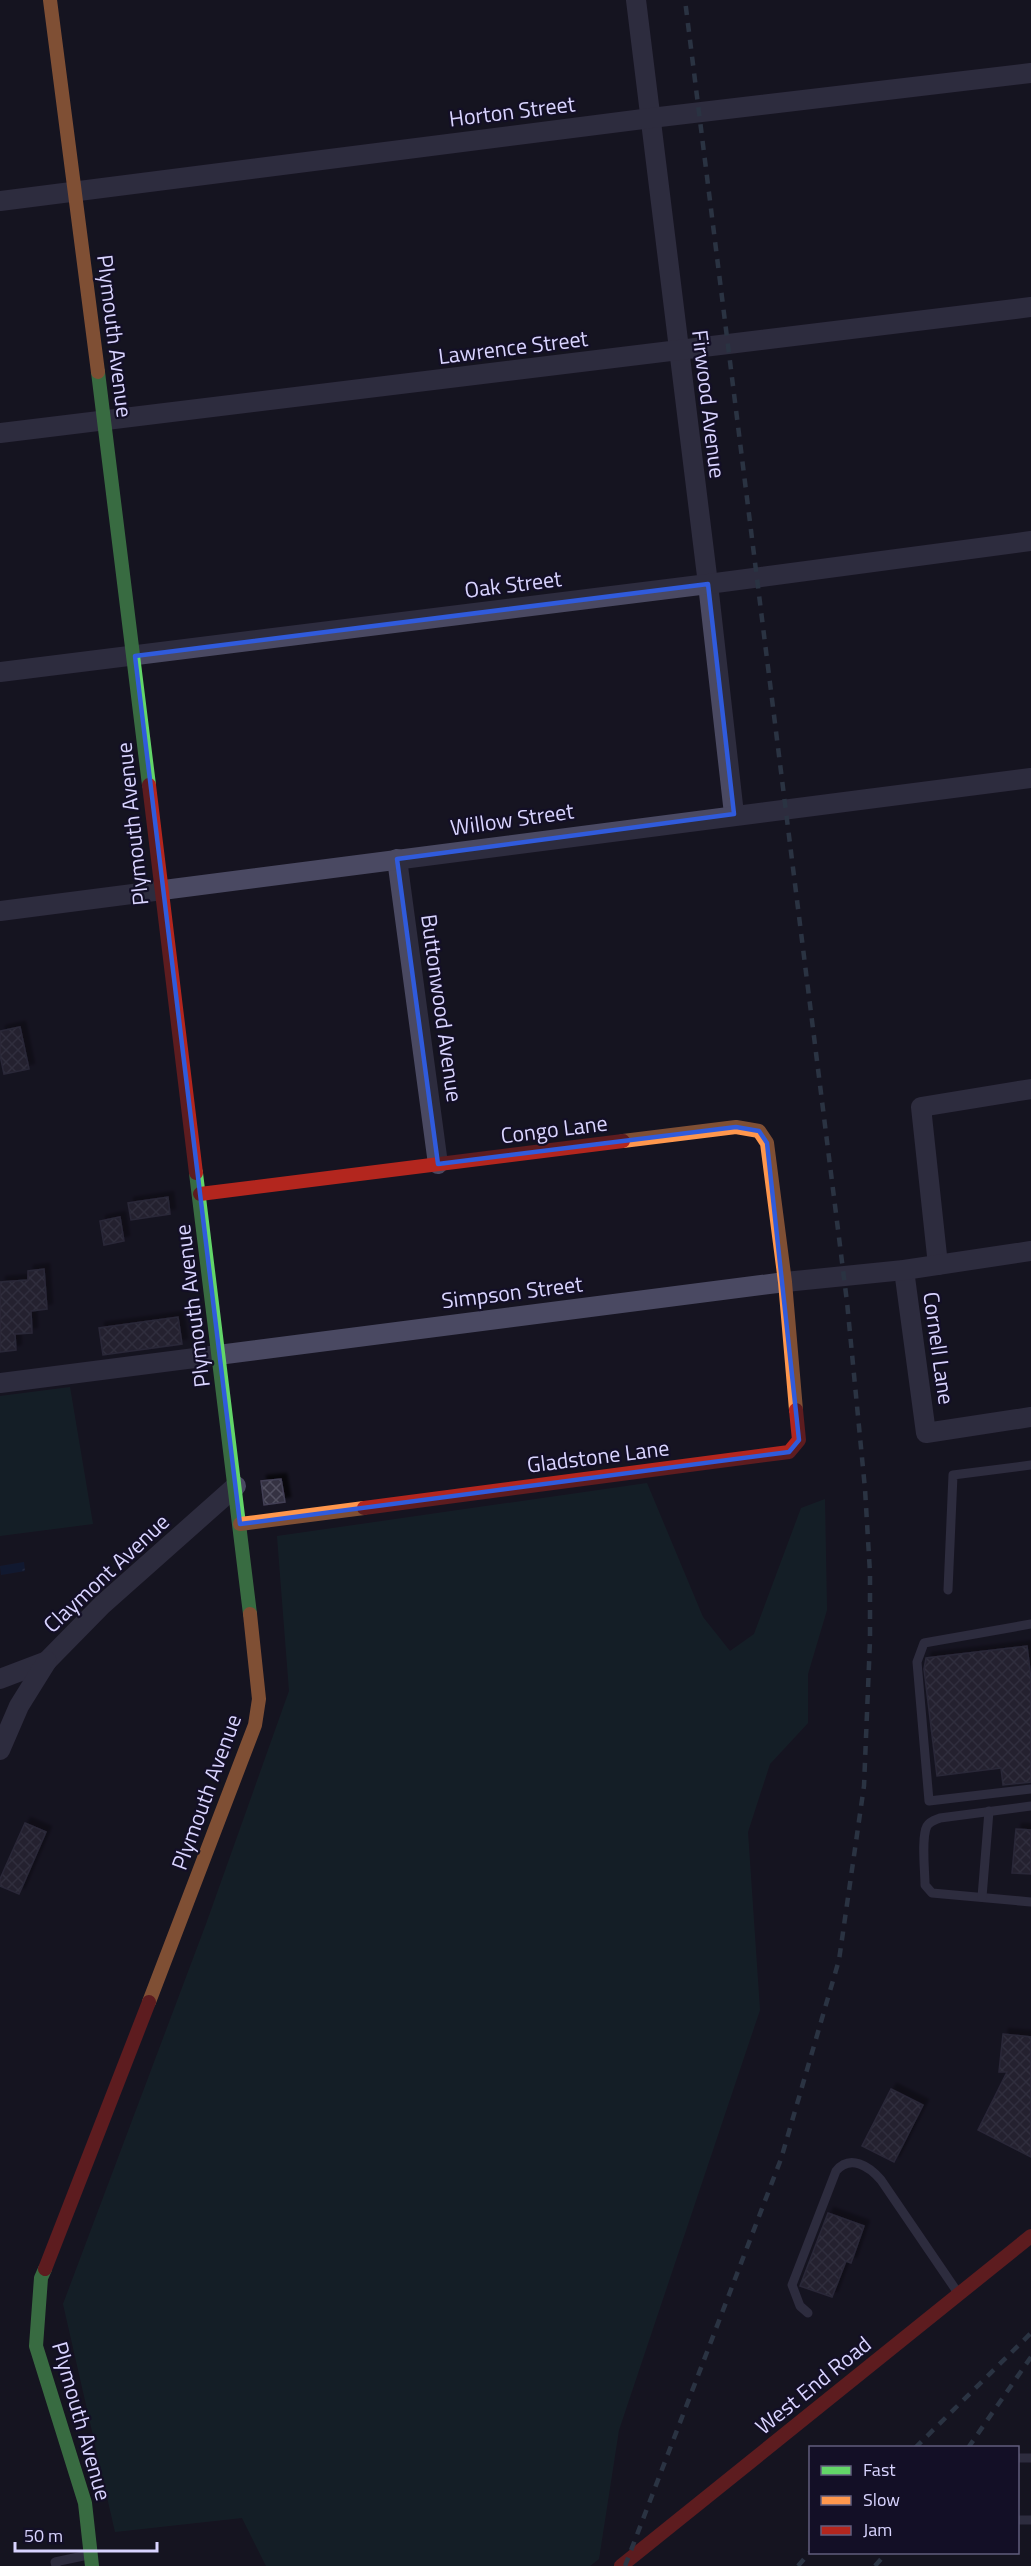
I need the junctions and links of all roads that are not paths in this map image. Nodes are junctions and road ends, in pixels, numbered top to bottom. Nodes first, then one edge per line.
1 (50, 0) edge
2 (636, 0) edge
3 (1031, 73) edge
4 (651, 118) junction
5 (75, 191) junction
6 (0, 201) edge
7 (1031, 307) edge
8 (678, 351) junction
9 (105, 420) junction
10 (0, 433) edge
11 (1031, 541) edge
12 (708, 584) junction
13 (135, 656) junction
14 (0, 672) edge
15 (1031, 777) edge
16 (734, 814) junction
17 (397, 859) junction
18 (160, 890) junction
19 (0, 911) edge
20 (1031, 1089) edge
21 (438, 1164) junction
22 (200, 1194) junction
23 (1031, 1251) edge
24 (938, 1265) junction
25 (904, 1270) junction
26 (784, 1282) junction
27 (219, 1354) junction
28 (0, 1383) edge
29 (1031, 1417) edge
30 (1031, 1465) edge
31 (236, 1486) junction
32 (240, 1524) junction
33 (948, 1590) dead end
34 (1031, 1625) edge
35 (47, 1661) junction
36 (0, 1679) edge
37 (0, 1750) edge
38 (1031, 1789) edge
39 (1031, 1806) edge
40 (989, 1811) junction
41 (982, 1897) junction
42 (1031, 1902) edge
43 (1031, 2236) edge
44 (959, 2294) junction
45 (808, 2313) dead end
46 (91, 2560) edge
47 (56, 2566) edge
48 (621, 2566) edge

1 - 5 street, Plymouth Avenue
2 - 4 street, Firwood Avenue
3 - 4 street, Horton Street
4 - 5 street, Horton Street
4 - 8 street, Firwood Avenue
5 - 6 street, Horton Street
5 - 9 street, Plymouth Avenue
7 - 8 street, Lawrence Street
8 - 9 street, Lawrence Street
8 - 12 street, Firwood Avenue
9 - 10 street, Lawrence Street
9 - 13 street, Plymouth Avenue
11 - 12 street, Oak Street
12 - 13 street, Oak Street
12 - 16 street, Firwood Avenue
13 - 14 street, Oak Street
13 - 18 street, Plymouth Avenue
15 - 16 street, Willow Street
16 - 17 street, Willow Street
17 - 18 street, Willow Street
17 - 21 street, Buttonwood Avenue
18 - 19 street, Willow Street
18 - 22 street, Plymouth Avenue
20 - 24 street, Cornell Lane
21 - 22 street, Congo Lane
21 - 26 street, Congo Lane
22 - 27 street, Plymouth Avenue
23 - 24 street, Simpson Street
24 - 25 street, Simpson Street
25 - 26 street, Simpson Street
25 - 29 street, Cornell Lane
26 - 27 street, Simpson Street
26 - 32 street, Gladstone Lane
27 - 28 street, Simpson Street
27 - 31 street, Plymouth Avenue
30 - 33 lane
31 - 32 street, Plymouth Avenue
31 - 35 street, Claymont Avenue
32 - 46 street, Plymouth Avenue
34 - 38 lane
35 - 36 street, Claymont Avenue
35 - 37 street
39 - 40 lane
40 - 41 lane
40 - 41 lane
41 - 42 lane
43 - 44 street, West End Road
44 - 45 lane
44 - 48 street, West End Road
46 - 47 lane

